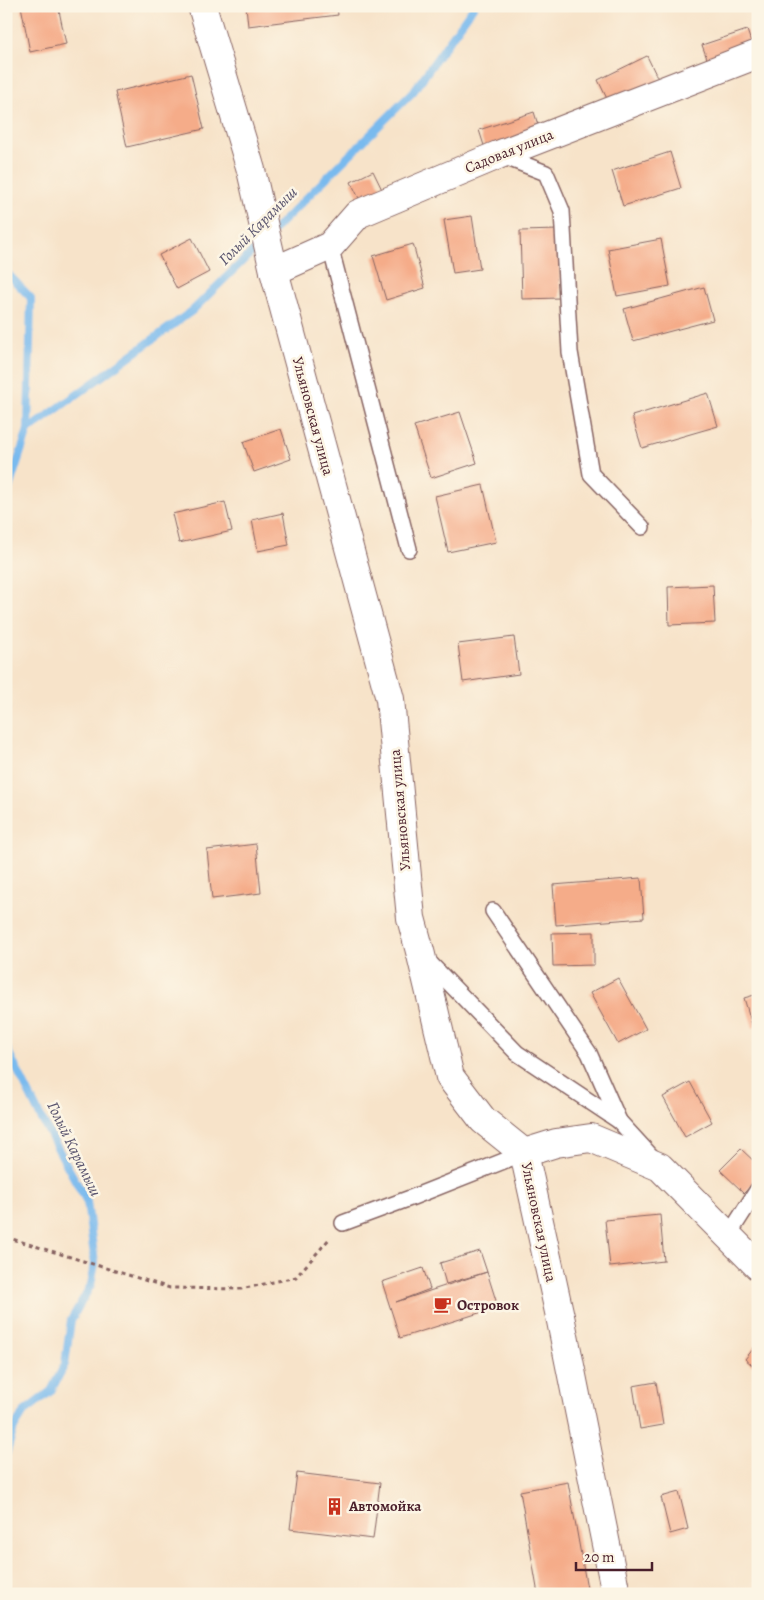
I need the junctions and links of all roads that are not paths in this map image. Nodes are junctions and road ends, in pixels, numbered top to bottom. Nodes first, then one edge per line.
1 (202, 6) edge
2 (758, 54) edge
3 (498, 155) junction
4 (330, 246) junction
5 (274, 271) junction
6 (642, 527) dead end
7 (409, 549) dead end
8 (492, 911) dead end
9 (421, 954) junction
10 (619, 1121) junction
11 (524, 1153) junction
12 (660, 1167) junction
13 (758, 1189) edge
14 (343, 1223) road end
15 (728, 1236) junction
16 (758, 1266) edge
17 (616, 1594) edge

1 - 5 street, Ульяновская улица
2 - 3 street, Садовая улица
3 - 4 street, Садовая улица
3 - 6 lane
4 - 5 street, Садовая улица
4 - 7 lane
5 - 9 street, Ульяновская улица
8 - 10 lane
9 - 10 lane
9 - 11 street, Ульяновская улица
10 - 12 lane
11 - 12 street
11 - 14 lane
11 - 17 street, Ульяновская улица
12 - 15 street
13 - 15 lane
15 - 16 street

